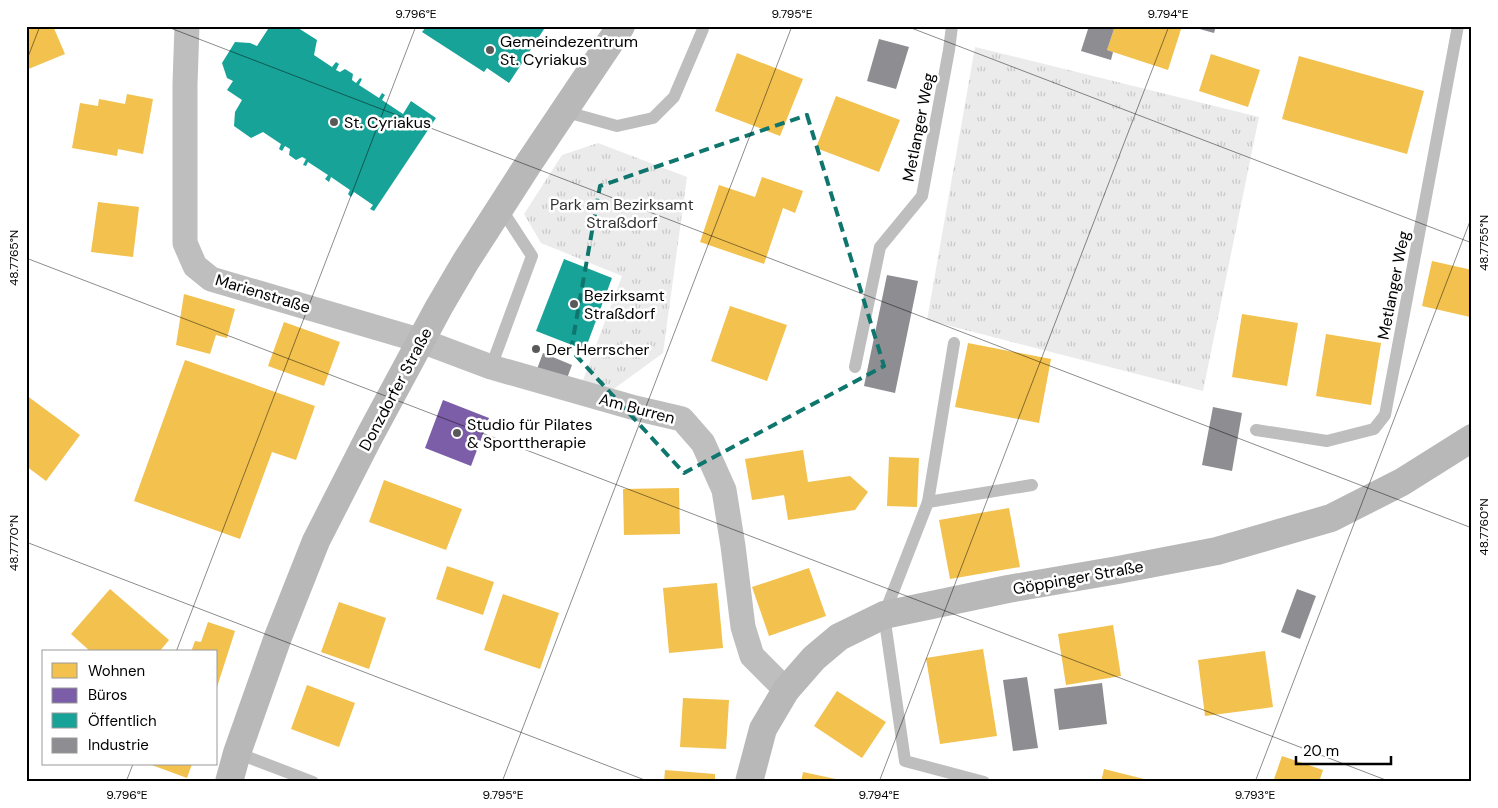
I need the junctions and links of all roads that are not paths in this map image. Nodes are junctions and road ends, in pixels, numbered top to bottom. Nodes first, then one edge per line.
1 (187, 26) edge
2 (621, 26) edge
3 (702, 26) edge
4 (952, 26) edge
5 (1458, 26) edge
6 (564, 111) junction
7 (500, 207) junction
8 (422, 340) junction
9 (954, 343) dead end
10 (856, 366) dead end
11 (491, 367) junction
12 (1256, 430) dead end
13 (1472, 438) edge
14 (1032, 485) dead end
15 (928, 502) junction
16 (884, 615) junction
17 (786, 690) junction
18 (237, 753) junction
19 (229, 782) edge
20 (313, 782) edge
21 (749, 782) edge
22 (984, 782) edge

1 - 8 street, Marienstraße
2 - 6 main road, Donzdorfer Straße
3 - 6 lane
4 - 10 lane, Metlanger Weg
5 - 12 lane, Metlanger Weg
6 - 7 main road, Donzdorfer Straße
7 - 8 main road, Donzdorfer Straße
7 - 11 lane
8 - 11 street, Am Burren
8 - 18 main road, Donzdorfer Straße
9 - 15 lane
11 - 17 street, Am Burren
13 - 16 main road, Göppinger Straße
14 - 15 lane
15 - 16 lane
16 - 17 main road, Göppinger Straße
16 - 22 lane
17 - 21 main road, Göppinger Straße
18 - 19 main road, Donzdorfer Straße
18 - 20 lane

